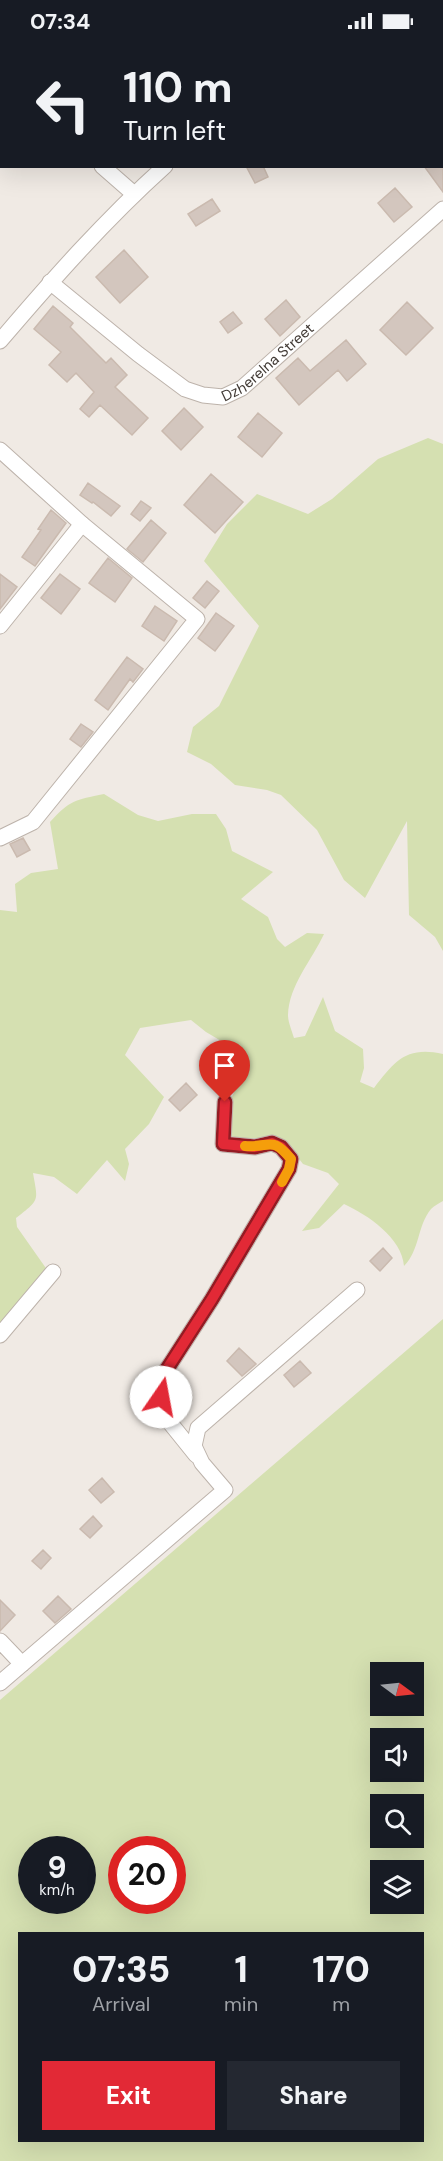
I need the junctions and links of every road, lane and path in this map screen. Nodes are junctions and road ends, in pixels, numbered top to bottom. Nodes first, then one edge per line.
1 (104, 168) edge
2 (163, 168) edge
3 (134, 194) junction
4 (443, 209) edge
5 (50, 282) junction
6 (0, 341) edge
7 (0, 450) edge
8 (82, 524) junction
9 (0, 626) edge
10 (0, 837) edge
11 (225, 1102) dead end
12 (53, 1272) dead end
13 (357, 1290) dead end
14 (0, 1335) edge
15 (202, 1463) junction
16 (0, 1641) edge
17 (22, 1664) junction
18 (0, 1683) edge

1 - 3 street
2 - 3 street
3 - 5 street
4 - 5 street, Dzherelna Street
5 - 6 street
7 - 8 street
8 - 9 street
8 - 10 street
11 - 15 street
12 - 14 street
13 - 15 street
15 - 17 street
16 - 17 street
17 - 18 street

